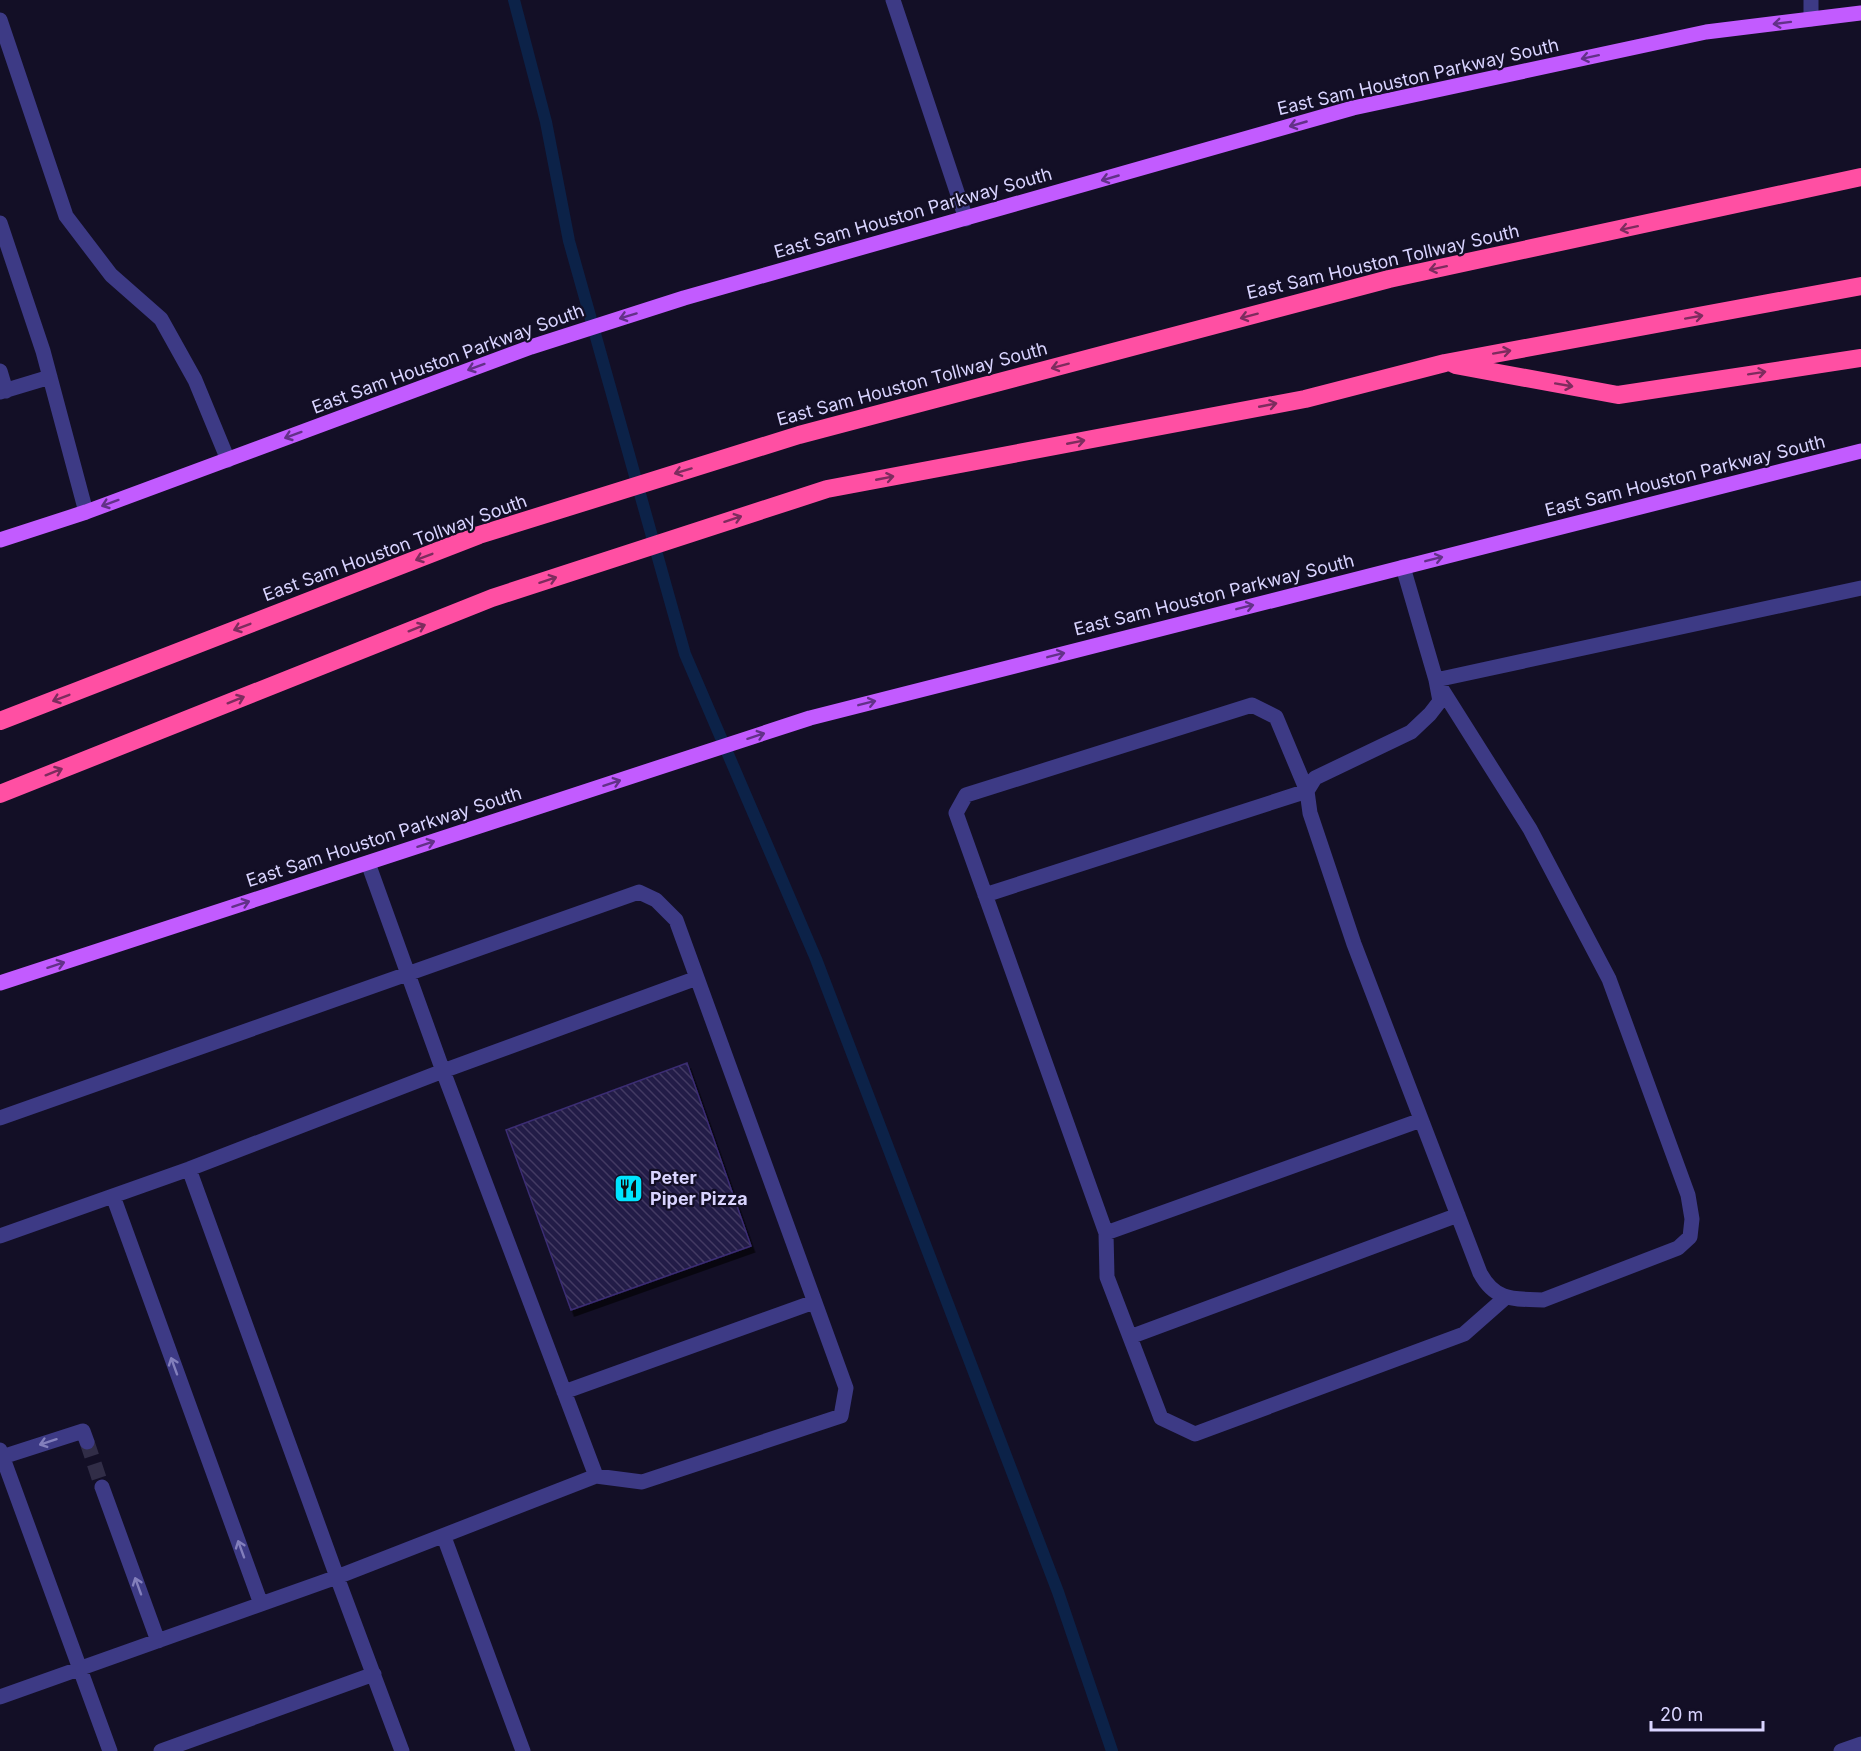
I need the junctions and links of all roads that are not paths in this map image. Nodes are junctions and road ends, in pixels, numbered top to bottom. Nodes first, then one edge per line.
1 (893, 0) edge
2 (1812, 0) edge
3 (1861, 13) edge
4 (1811, 19) junction
5 (0, 20) edge
6 (1861, 164) edge
7 (1861, 177) edge
8 (1686, 215) junction
9 (966, 219) junction
10 (0, 223) edge
11 (1861, 286) edge
12 (1861, 358) edge
13 (1445, 363) junction
14 (0, 371) edge
15 (50, 377) junction
16 (3, 391) edge
17 (1861, 451) edge
18 (228, 459) junction
19 (86, 512) junction
20 (0, 540) edge
21 (1403, 567) junction
22 (1861, 588) edge
23 (1437, 681) junction
24 (0, 722) edge
25 (1307, 791) junction
26 (0, 794) edge
27 (368, 862) junction
28 (985, 895) junction
29 (408, 973) junction
30 (697, 978) junction
31 (0, 983) edge
32 (443, 1071) junction
33 (0, 1118) edge
34 (1421, 1120) junction
35 (189, 1169) junction
36 (113, 1196) junction
37 (1458, 1215) junction
38 (1106, 1233) junction
39 (0, 1236) edge
40 (1506, 1297) junction
41 (814, 1302) junction
42 (1130, 1337) junction
43 (564, 1392) junction
44 (87, 1443) dead end
45 (1, 1454) edge
46 (596, 1476) junction
47 (102, 1487) tunnel mouth
48 (444, 1537) junction
49 (337, 1577) junction
50 (261, 1604) junction
51 (158, 1641) junction
52 (79, 1669) junction
53 (374, 1674) junction
54 (0, 1697) edge
55 (1861, 1744) edge
56 (110, 1751) edge
57 (161, 1751) edge
58 (402, 1751) edge
59 (523, 1751) edge
60 (1841, 1751) edge

1 - 9 street
2 - 4 street
3 - 4 main road, East Sam Houston Parkway South
4 -> 9 main road, East Sam Houston Parkway South
5 - 18 street
6 - 8 highway
7 - 8 highway, East Sam Houston Tollway South
8 -> 24 highway, East Sam Houston Tollway South
9 -> 18 main road, East Sam Houston Parkway South
10 - 15 street
13 -> 11 highway
13 -> 12 highway
26 -> 13 highway
14 - 16 street
15 - 16 street
15 - 19 street
21 -> 17 main road, East Sam Houston Parkway South
18 -> 19 main road, East Sam Houston Parkway South
19 - 20 main road, East Sam Houston Parkway South
21 - 23 street
27 -> 21 main road, East Sam Houston Parkway South
22 - 23 street
23 - 25 street
23 - 40 street
25 - 28 street
25 - 28 street
25 - 34 street
27 - 29 street
31 -> 27 main road, East Sam Houston Parkway South
28 - 38 street
29 - 30 street
29 - 32 street
29 - 33 street
30 - 32 street
30 - 41 street
32 - 35 street
32 - 43 street
34 - 37 street
34 - 38 street
35 - 36 street
35 - 49 street
36 - 39 street
50 -> 36 street
37 - 40 street
37 - 42 street
38 - 42 street
40 - 42 street
41 - 43 street
41 - 46 street
43 - 46 street
44 -> 45 street
45 - 52 street
46 - 48 street
51 -> 47 street
48 - 49 street
48 - 59 street
49 - 50 street
49 - 53 street
50 - 51 street
51 - 52 street
52 - 54 street
52 - 56 street
53 - 57 street
53 - 58 street
55 - 60 street

